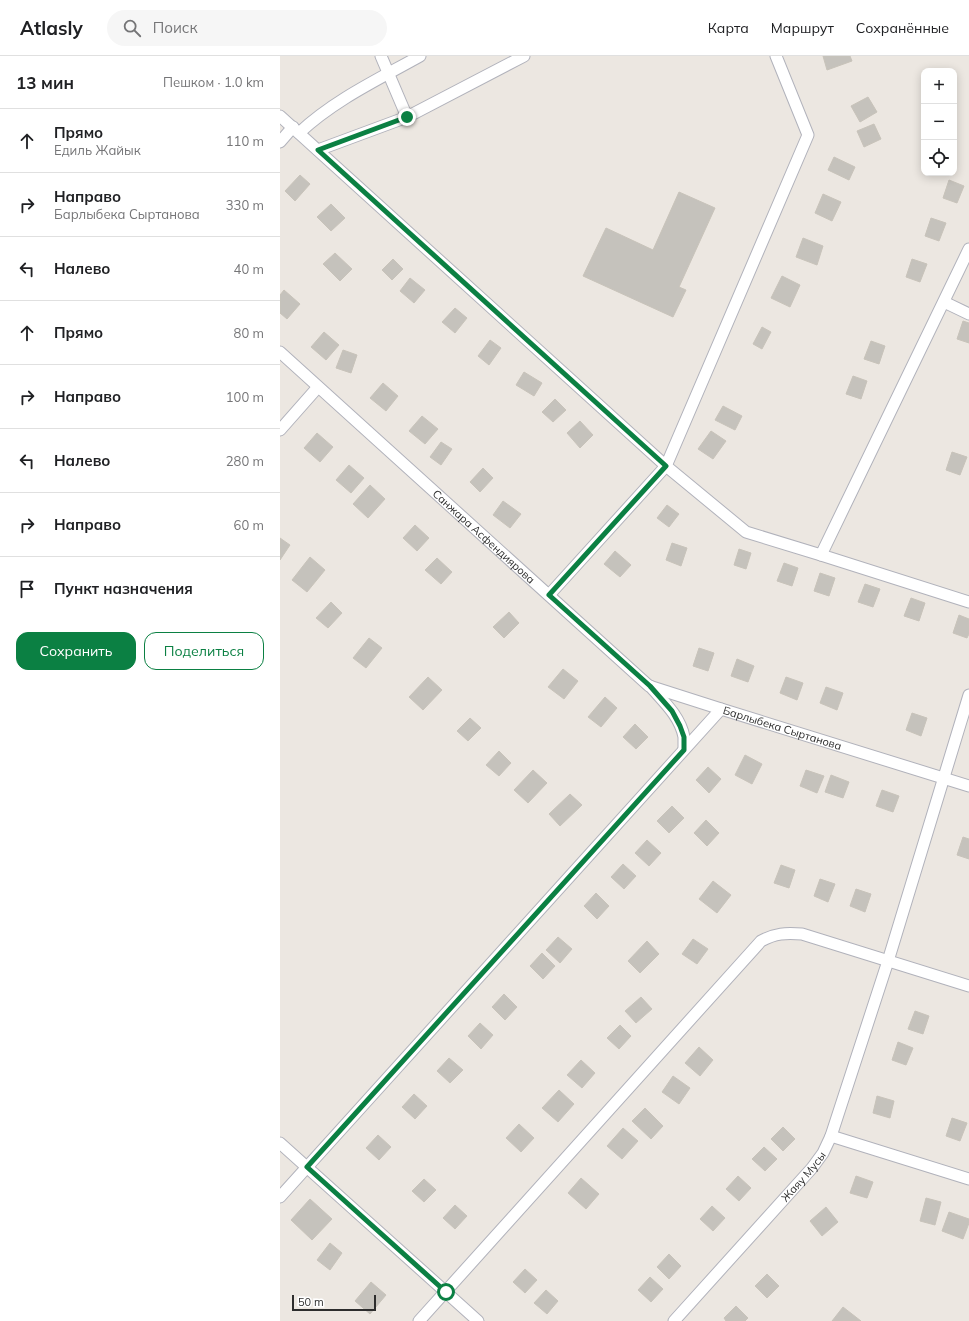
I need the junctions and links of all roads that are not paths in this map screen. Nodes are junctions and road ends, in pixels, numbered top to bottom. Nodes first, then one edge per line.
1 (381, 56) edge
2 (420, 56) edge
3 (524, 56) edge
4 (776, 56) edge
5 (388, 73) junction
6 (280, 116) edge
7 (407, 117) junction
8 (296, 130) junction
9 (280, 142) edge
10 (318, 150) junction
11 (969, 249) edge
12 (944, 302) junction
13 (969, 314) edge
14 (280, 352) edge
15 (318, 387) junction
16 (280, 430) edge
17 (666, 466) junction
18 (821, 555) junction
19 (549, 595) junction
20 (969, 602) edge
21 (650, 686) junction
22 (969, 695) edge
23 (721, 709) junction
24 (684, 750) junction
25 (944, 778) junction
26 (969, 786) edge
27 (888, 960) junction
28 (969, 986) edge
29 (831, 1136) junction
30 (280, 1143) edge
31 (307, 1167) junction
32 (969, 1179) edge
33 (280, 1197) edge
34 (446, 1292) junction
35 (419, 1321) edge
36 (478, 1321) edge
37 (674, 1321) edge

1 - 5 street
2 - 5 street
3 - 7 street
4 - 17 street
5 - 7 street
5 - 8 street
6 - 8 street
7 - 10 street
8 - 9 street
8 - 10 street
10 - 17 street
11 - 12 street
12 - 13 street
12 - 18 street
14 - 15 street, Санжара Асфендиярова
15 - 16 street
15 - 19 street, Санжара Асфендиярова
17 - 18 street
17 - 19 street
18 - 20 street
19 - 21 street, Санжара Асфендиярова
21 - 23 street, Санжара Асфендиярова
21 - 24 street
22 - 25 street, Жаяу Мусы
23 - 24 street, Барлыбека Сыртанова
23 - 25 street, Барлыбека Сыртанова
24 - 31 street, Барлыбека Сыртанова
25 - 26 street, Барлыбека Сыртанова
25 - 27 street, Жаяу Мусы
27 - 28 street
27 - 29 street, Жаяу Мусы
27 - 34 street
29 - 32 street
29 - 37 street, Жаяу Мусы
30 - 31 street
31 - 33 street, Барлыбека Сыртанова
31 - 34 street
34 - 35 street
34 - 36 street

